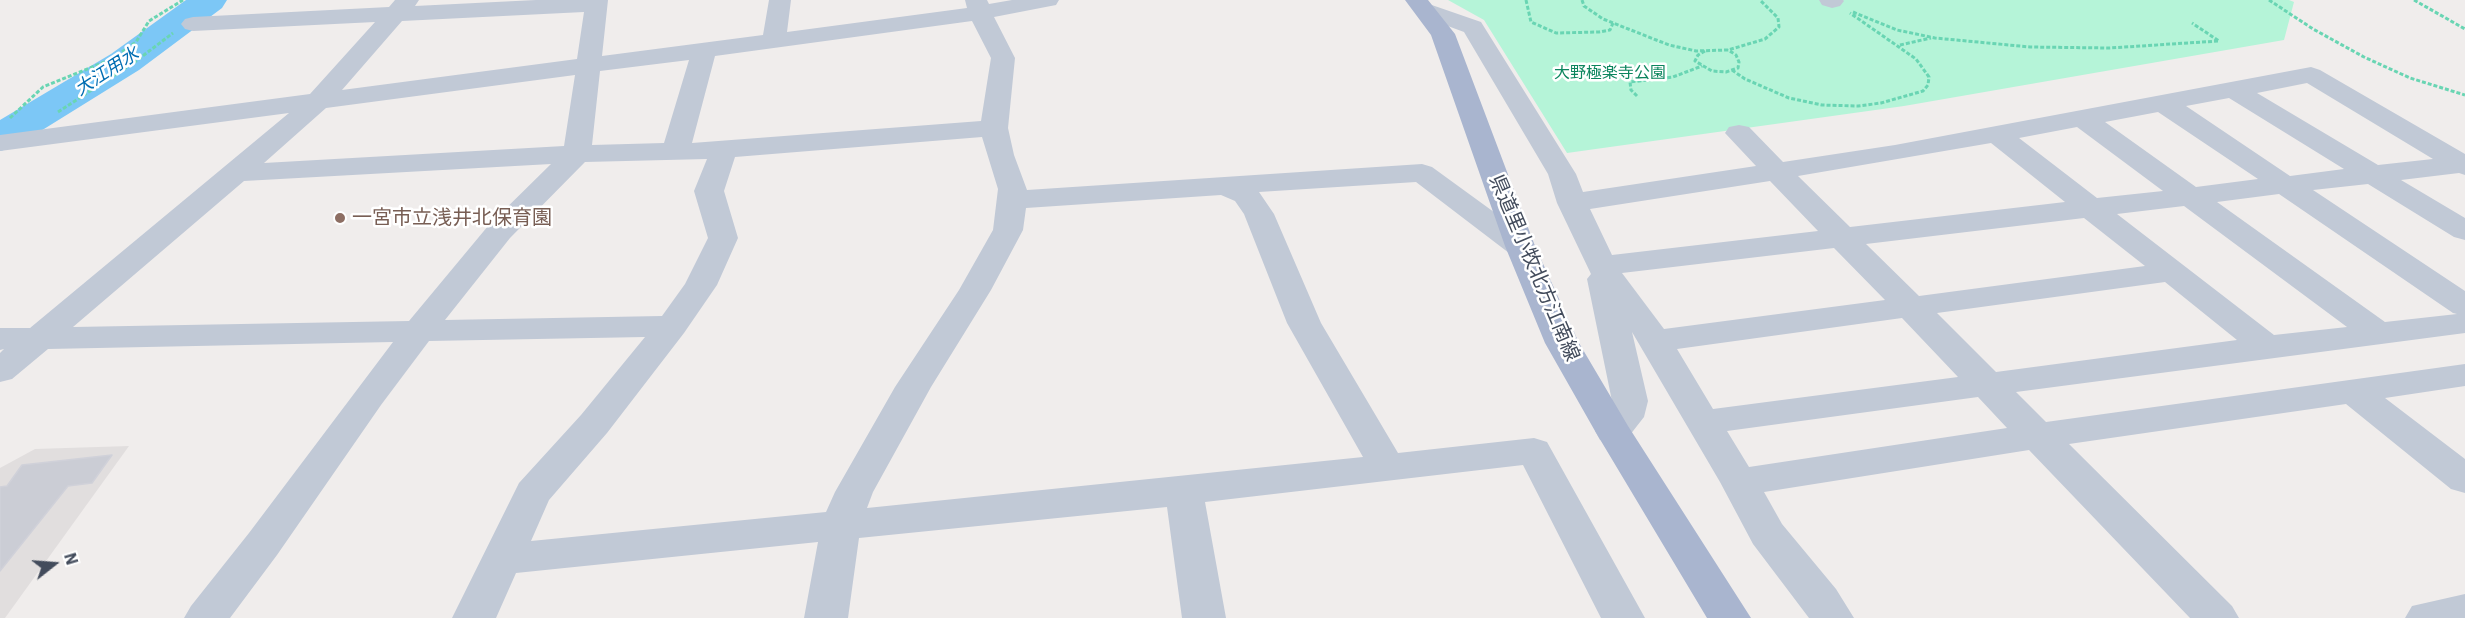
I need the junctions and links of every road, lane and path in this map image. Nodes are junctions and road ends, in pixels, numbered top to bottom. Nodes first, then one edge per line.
1 (183, 0) edge
2 (780, 0) edge
3 (1048, 0) edge
4 (1526, 0) edge
5 (1582, 0) edge
6 (1760, 0) edge
7 (2269, 0) edge
8 (2414, 0) edge
9 (1831, 1) edge
10 (597, 2) edge
11 (1421, 5) edge
12 (978, 6) edge
13 (401, 7) edge
14 (1613, 23) junction
15 (2192, 23) dead end
16 (187, 26) joint
17 (2465, 30) edge
18 (1935, 38) junction
19 (774, 41) junction
20 (1899, 45) junction
21 (704, 50) junction
22 (1706, 50) junction
23 (1728, 50) junction
24 (590, 64) junction
25 (1702, 66) junction
26 (1732, 70) junction
27 (2234, 90) junction
28 (2465, 95) edge
29 (1637, 96) dead end
30 (317, 102) junction
31 (2163, 103) junction
32 (2082, 118) junction
33 (994, 128) junction
34 (1739, 133) dead end
35 (1997, 134) junction
36 (5, 139) edge
37 (724, 150) junction
38 (676, 151) junction
39 (577, 154) junction
40 (2464, 165) edge
41 (1777, 171) junction
42 (236, 173) junction
43 (2372, 174) junction
44 (2285, 185) junction
45 (1224, 186) junction
46 (2189, 196) junction
47 (1012, 200) junction
48 (1572, 203) junction
49 (2090, 208) junction
50 (2465, 231) edge
51 (1842, 237) junction
52 (1520, 246) junction
53 (1600, 266) junction
54 (2171, 272) junction
55 (2465, 306) edge
56 (1910, 307) junction
57 (2465, 323) edge
58 (672, 326) junction
59 (418, 332) junction
60 (2379, 334) junction
61 (36, 338) junction
62 (0, 339) edge
63 (1655, 341) junction
64 (2267, 347) junction
65 (0, 370) edge
66 (2465, 375) edge
67 (1988, 385) junction
68 (2353, 391) junction
69 (1704, 422) junction
70 (1613, 431) junction
71 (2037, 436) junction
72 (1388, 468) junction
73 (2465, 479) edge
74 (1739, 482) junction
75 (1184, 491) junction
76 (841, 525) junction
77 (501, 559) junction
78 (2465, 611) edge
79 (206, 618) edge
80 (474, 618) edge
81 (826, 618) edge
82 (1204, 618) edge
83 (1623, 618) edge
84 (1729, 618) edge
85 (1832, 618) edge
86 (2217, 618) edge
87 (2427, 618) edge

1 - 36 path
2 - 19 street
3 - 12 street
4 - 14 path
5 - 14 path
6 - 23 path
7 - 28 path
8 - 17 path
9 - 18 path
9 - 20 path
10 - 13 street
10 - 24 street
11 - 48 street
11 - 52 main road, 県道里小牧北方江南線
12 - 19 street
12 - 33 street
13 - 16 street
13 - 30 street
14 - 22 path
15 - 18 path
16 - 36 path
18 - 20 path
19 - 21 street
20 - 26 path
21 - 24 street
21 - 38 street
22 - 23 path
22 - 25 path
23 - 26 path
24 - 30 street
24 - 39 street
25 - 26 path
25 - 29 path
27 - 31 street
27 - 40 street
27 - 43 street
30 - 36 street
30 - 42 street
31 - 32 street
31 - 44 street
32 - 35 street
32 - 46 street
33 - 37 street
33 - 47 street
34 - 41 street
35 - 41 street
35 - 49 street
37 - 38 street
37 - 58 street
38 - 39 street
39 - 42 street
39 - 59 street
40 - 43 street
41 - 48 street
41 - 51 street
42 - 61 street
43 - 44 street
43 - 50 street
44 - 46 street
44 - 55 street
45 - 47 street
45 - 52 street
45 - 72 street
46 - 49 street
46 - 60 street
47 - 76 street
48 - 53 street
49 - 51 street
49 - 54 street
51 - 53 street
51 - 56 street
52 - 70 main road, 県道里小牧北方江南線
53 - 63 street
53 - 70 street
54 - 56 street
54 - 64 street
56 - 63 street
56 - 67 street
57 - 60 street
58 - 59 street
58 - 77 street
59 - 61 street
59 - 79 street
60 - 64 street
61 - 62 street
61 - 65 street
63 - 69 street
64 - 67 street
66 - 68 street
67 - 69 street
67 - 71 street
68 - 71 street
68 - 73 street
69 - 74 street
70 - 84 main road, 県道里小牧北方江南線
71 - 74 street
71 - 86 street
72 - 75 street
72 - 83 street
74 - 85 street
75 - 76 street
75 - 82 street
76 - 77 street
76 - 81 street
77 - 80 street
78 - 87 street

